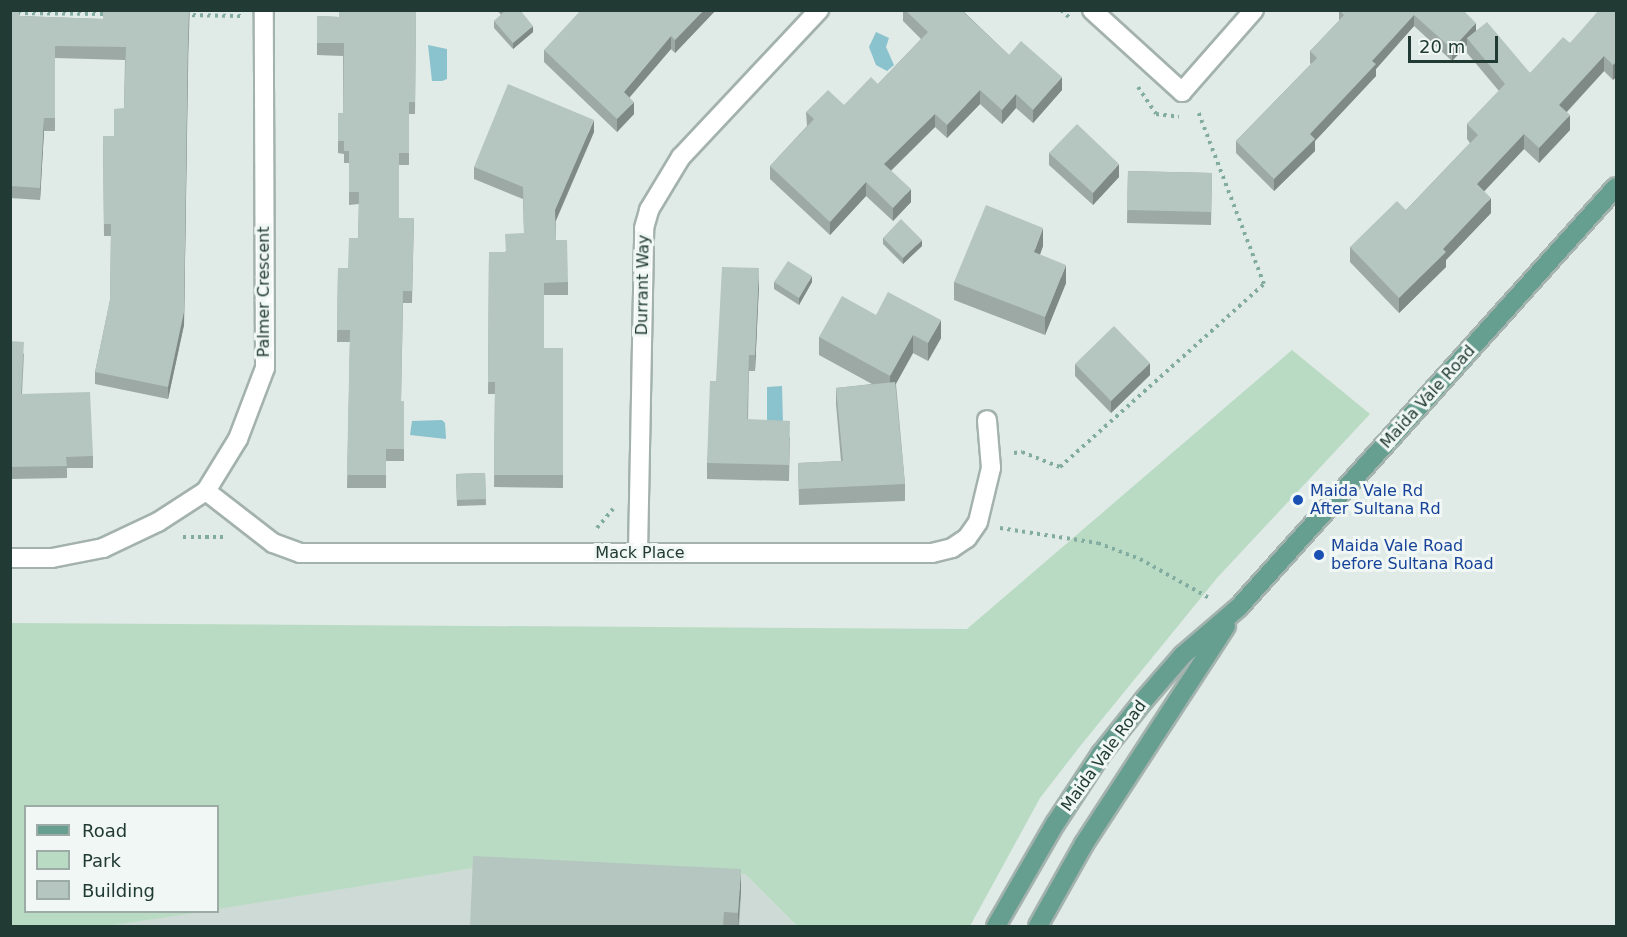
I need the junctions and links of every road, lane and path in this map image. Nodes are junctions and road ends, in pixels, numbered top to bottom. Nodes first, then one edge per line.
1 (245, 10) edge
2 (264, 10) edge
3 (819, 10) edge
4 (1092, 10) edge
5 (1254, 10) edge
6 (10, 12) edge
7 (116, 14) edge
8 (174, 15) edge
9 (245, 16) junction
10 (244, 28) dead end
11 (1182, 92) junction
12 (1617, 187) edge
13 (987, 420) dead end
14 (990, 456) junction
15 (206, 490) junction
16 (638, 553) junction
17 (10, 558) edge
18 (1239, 607) junction
19 (996, 927) edge
20 (1038, 927) edge

1 - 9 path
2 - 15 street, Palmer Crescent
3 - 16 street, Durrant Way
4 - 11 street
5 - 11 street
6 - 7 path
8 - 9 path
9 - 10 path
11 - 14 path
12 - 18 main road, Maida Vale Road
13 - 14 street, Mack Place
14 - 16 street, Mack Place
15 - 16 street, Mack Place
15 - 17 street, Palmer Crescent
18 - 19 main road, Maida Vale Road
18 - 20 main road, Maida Vale Road

